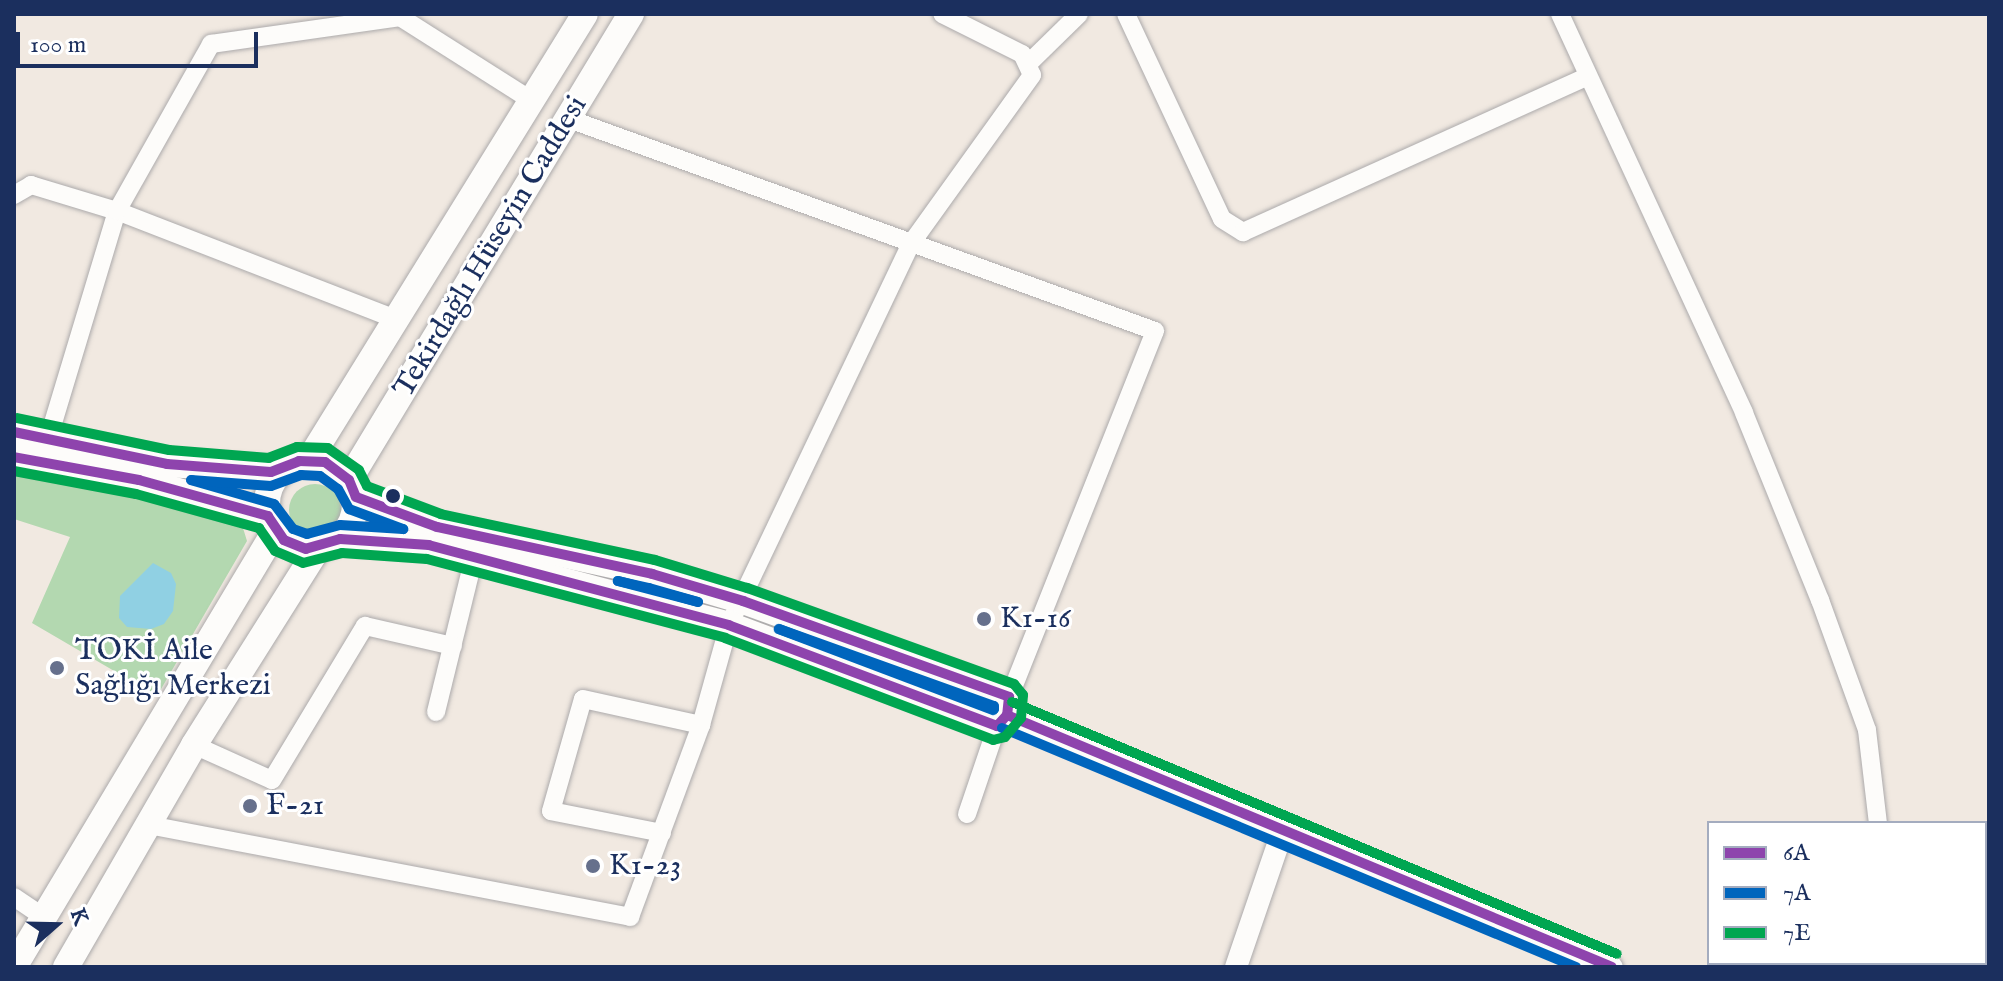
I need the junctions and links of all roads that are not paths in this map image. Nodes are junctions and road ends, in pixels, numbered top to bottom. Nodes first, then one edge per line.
1 (585, 14) edge
2 (631, 14) edge
3 (942, 14) edge
4 (1079, 14) edge
5 (1126, 14) edge
6 (1560, 14) edge
7 (1029, 63) junction
8 (1587, 77) junction
9 (531, 100) junction
10 (569, 119) junction
11 (14, 195) edge
12 (117, 211) junction
13 (910, 245) junction
14 (398, 320) junction
15 (14, 432) edge
16 (48, 440) junction
17 (14, 457) edge
18 (309, 460) junction
19 (281, 471) junction
20 (352, 489) junction
21 (272, 523) junction
22 (329, 544) junction
23 (474, 557) junction
24 (743, 601) junction
25 (729, 625) junction
26 (453, 646) junction
27 (436, 712) dead end
28 (1004, 713) junction
29 (701, 725) junction
30 (194, 745) junction
31 (967, 814) dead end
32 (1878, 821) edge
33 (149, 825) junction
34 (1284, 827) junction
35 (662, 833) junction
36 (14, 897) edge
37 (45, 918) junction
38 (14, 967) edge
39 (66, 967) edge
40 (1236, 967) edge
41 (1612, 967) edge

1 - 9 main road
2 - 10 main road, Tekirdağlı Hüseyin Caddesi
3 - 7 street
4 - 7 street
5 - 8 street
6 - 8 street
7 - 13 street
8 - 32 street
9 - 12 street
9 - 14 main road
10 - 13 street
10 - 20 main road, Tekirdağlı Hüseyin Caddesi
11 - 12 street
12 - 14 street
12 - 16 street
13 - 24 street
13 - 28 street
14 - 18 main road
15 - 16 main road
16 - 19 main road
17 - 21 main road
18 - 19 main road
18 - 20 main road
19 - 21 main road
20 - 22 main road
20 - 24 main road
21 - 22 main road
21 - 37 main road
22 - 23 main road
22 - 30 main road
23 - 25 main road
23 - 26 street
24 - 25 street
24 - 28 main road
25 - 28 main road
25 - 29 street
26 - 27 street
26 - 30 street
28 - 31 street
28 - 34 street
29 - 35 street
29 - 35 street
30 - 33 main road
33 - 35 street
33 - 39 main road
34 - 40 street
34 - 41 street
36 - 37 street
37 - 38 main road

